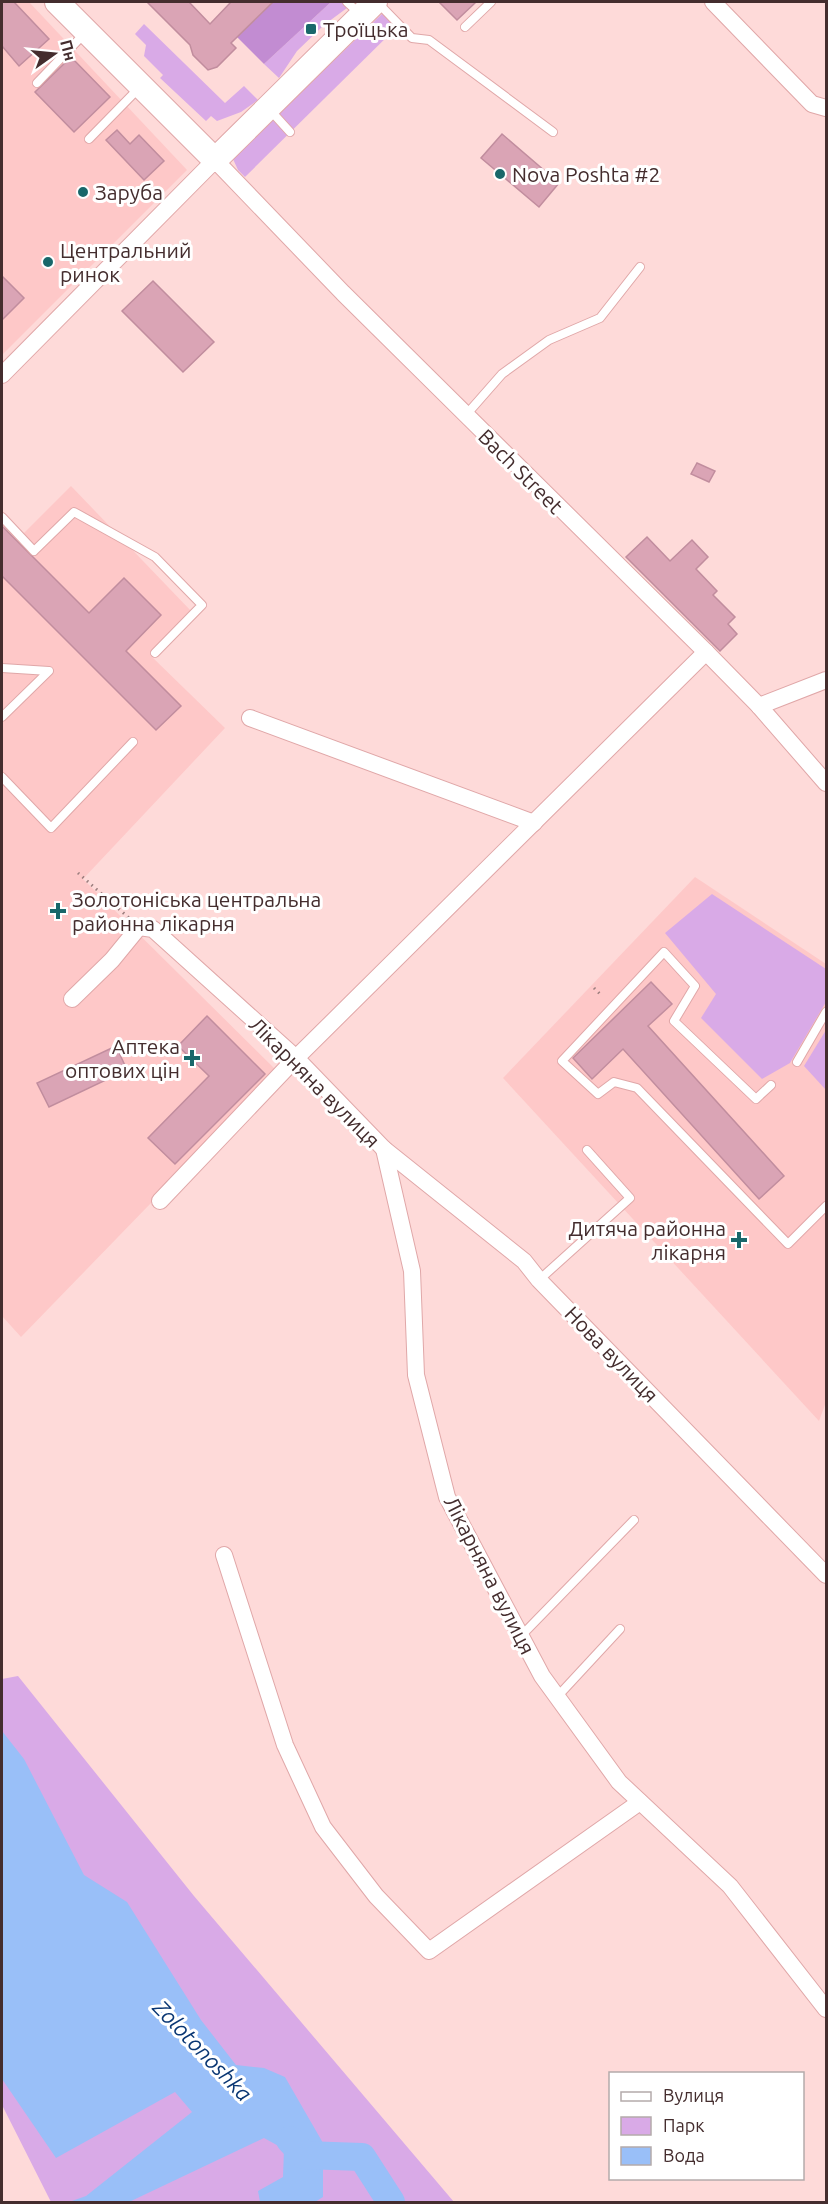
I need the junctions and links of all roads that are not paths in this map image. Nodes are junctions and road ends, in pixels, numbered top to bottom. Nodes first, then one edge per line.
1 (57, 2) edge
2 (491, 2) edge
3 (713, 2) edge
4 (365, 5) edge
5 (465, 27) dead end
6 (87, 31) junction
7 (37, 83) dead end
8 (141, 86) junction
9 (819, 106) edge
10 (268, 107) junction
11 (826, 118) edge
12 (290, 132) dead end
13 (553, 132) dead end
14 (89, 139) dead end
15 (215, 160) junction
16 (640, 267) dead end
17 (2, 375) edge
18 (465, 416) junction
19 (2, 517) edge
20 (706, 652) junction
21 (155, 653) dead end
22 (2, 668) edge
23 (826, 680) edge
24 (759, 706) junction
25 (2, 717) edge
26 (250, 717) dead end
27 (133, 742) dead end
28 (2, 777) edge
29 (826, 783) edge
30 (534, 823) junction
31 (72, 999) dead end
32 (826, 1012) edge
33 (296, 1058) junction
34 (797, 1062) dead end
35 (771, 1085) dead end
36 (384, 1149) junction
37 (587, 1150) dead end
38 (160, 1201) dead end
39 (826, 1206) edge
40 (539, 1280) junction
41 (634, 1520) dead end
42 (224, 1555) dead end
43 (826, 1573) edge
44 (620, 1629) dead end
45 (521, 1636) junction
46 (557, 1697) junction
47 (640, 1802) junction
48 (826, 2008) edge

1 - 6 main road
2 - 5 lane
3 - 9 street
4 - 10 main road
4 - 13 lane
6 - 7 lane
6 - 8 main road
8 - 14 lane
8 - 15 main road
9 - 11 street
10 - 12 lane
10 - 15 main road
15 - 17 street
15 - 18 street, Bach Street
16 - 18 lane
18 - 20 street, Bach Street
19 - 21 lane
20 - 24 street, Bach Street
20 - 30 street
22 - 25 lane
23 - 24 street
24 - 29 street, Bach Street
26 - 30 street
27 - 28 lane
30 - 33 street
31 - 33 street, Лікарняна вулиця
32 - 34 lane
33 - 36 street, Лікарняна вулиця
33 - 38 street
35 - 39 lane
36 - 40 street, Нова вулиця
36 - 45 street, Лікарняна вулиця
37 - 40 lane
40 - 43 street, Нова вулиця
41 - 45 lane
42 - 47 street
44 - 46 lane
45 - 46 street, Лікарняна вулиця
46 - 47 street, Лікарняна вулиця
47 - 48 street, Лікарняна вулиця

